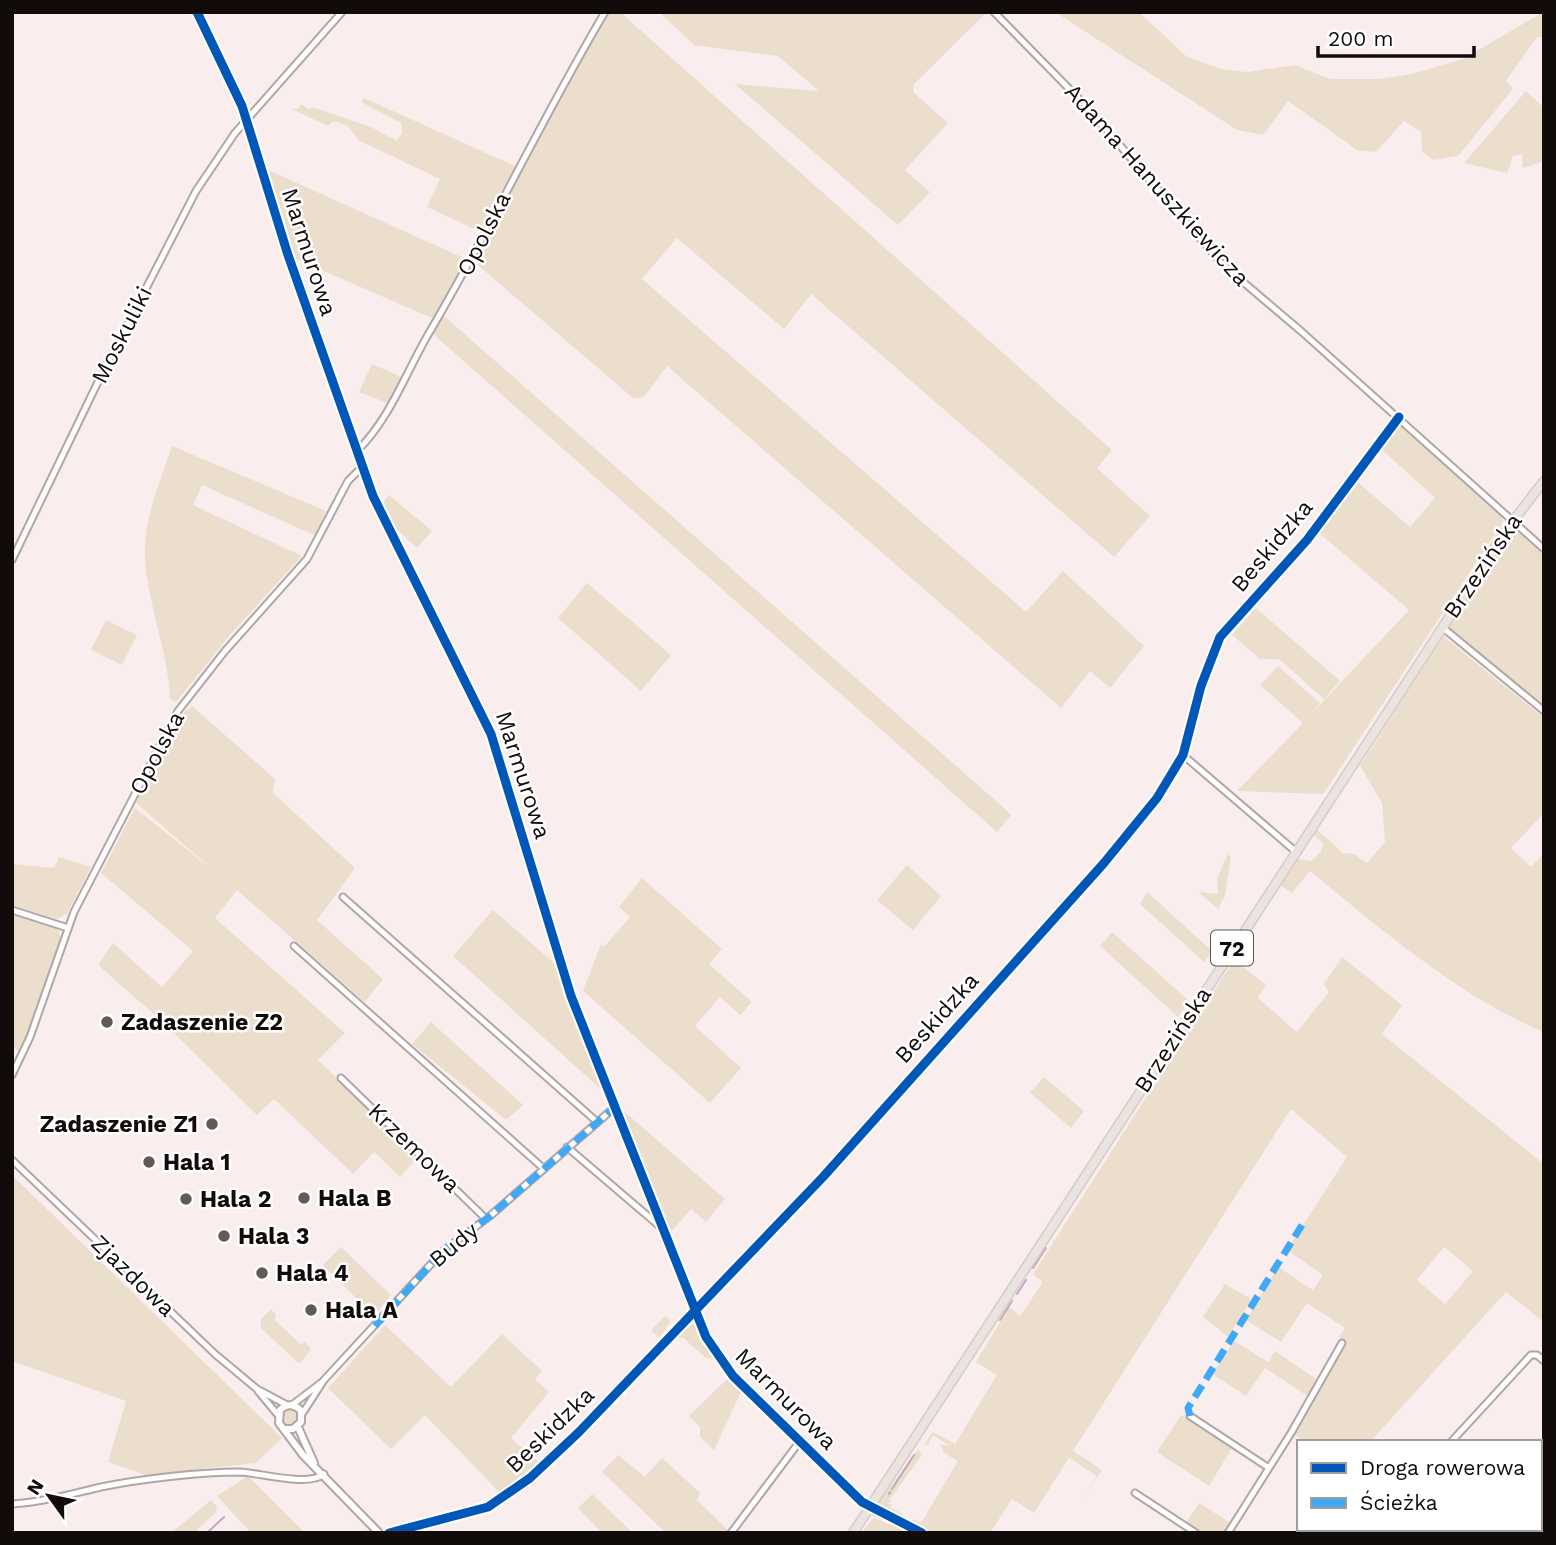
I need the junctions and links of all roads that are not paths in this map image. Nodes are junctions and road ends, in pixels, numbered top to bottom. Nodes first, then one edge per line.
1 (197, 12) edge
2 (342, 12) edge
3 (606, 12) edge
4 (994, 12) edge
5 (247, 119) junction
6 (1399, 418) junction
7 (357, 451) junction
8 (362, 467) junction
9 (1544, 481) edge
10 (1512, 520) junction
11 (1544, 549) edge
12 (12, 560) edge
13 (1442, 627) junction
14 (1544, 711) edge
15 (1183, 755) junction
16 (1295, 851) junction
17 (343, 897) dead end
18 (12, 910) edge
19 (68, 928) junction
20 (294, 946) dead end
21 (12, 1075) edge
22 (341, 1078) dead end
23 (615, 1107) junction
24 (596, 1121) junction
25 (567, 1147) junction
26 (12, 1160) edge
27 (543, 1168) junction
28 (486, 1219) junction
29 (663, 1229) junction
30 (695, 1310) junction
31 (1342, 1343) dead end
32 (1544, 1361) edge
33 (324, 1380) junction
34 (257, 1389) junction
35 (289, 1405) junction
36 (302, 1414) junction
37 (278, 1415) junction
38 (1190, 1416) dead end
39 (298, 1427) junction
40 (285, 1429) junction
41 (1453, 1440) edge
42 (800, 1441) junction
43 (314, 1463) junction
44 (1269, 1468) junction
45 (324, 1474) junction
46 (1135, 1493) dead end
47 (12, 1504) edge
48 (870, 1508) junction
49 (379, 1533) edge
50 (389, 1533) edge
51 (731, 1533) edge
52 (853, 1533) edge
53 (922, 1533) edge
54 (1195, 1533) edge
55 (1228, 1533) edge

1 - 5 street, Marmurowa
2 - 5 street, Moskuliki
3 - 7 street, Opolska
4 - 6 street, Adama Hanuszkiewicza
5 - 7 street, Marmurowa
5 - 12 street, Moskuliki
6 - 10 street, Adama Hanuszkiewicza
6 - 15 street, Beskidzka
7 - 8 street, Marmurowa
8 - 19 street, Opolska
8 - 23 street, Marmurowa
9 - 10 main road, Brzezińska / 72
10 - 11 street, Adama Hanuszkiewicza
10 - 13 main road, Brzezińska / 72
13 - 14 street
13 - 16 main road, Brzezińska / 72
15 - 16 street
15 - 30 street, Beskidzka
16 - 48 main road, Brzezińska / 72
17 - 24 street
18 - 19 street
19 - 21 street, Opolska
20 - 27 street
22 - 28 street, Krzemowa
23 - 24 street, Budy
23 - 29 street, Marmurowa
24 - 25 street, Budy
25 - 27 street, Budy
25 - 29 street
26 - 34 street, Zjazdowa
27 - 28 street, Budy
28 - 33 street, Budy
29 - 30 street, Marmurowa
30 - 42 street, Marmurowa
30 - 50 street, Beskidzka
31 - 44 street
32 - 41 street
33 - 35 street, Budy
33 - 36 street, Budy
34 - 35 street, Zjazdowa
34 - 37 street, Zjazdowa
35 - 36 street
35 - 37 street
36 - 39 street
37 - 40 street
38 - 44 street
39 - 40 street
39 - 43 street
40 - 43 street
42 - 48 street, Marmurowa
42 - 51 street
43 - 45 street
44 - 55 street
45 - 47 street
45 - 49 street
46 - 54 street
48 - 52 main road, Brzezińska / 72
48 - 53 street

